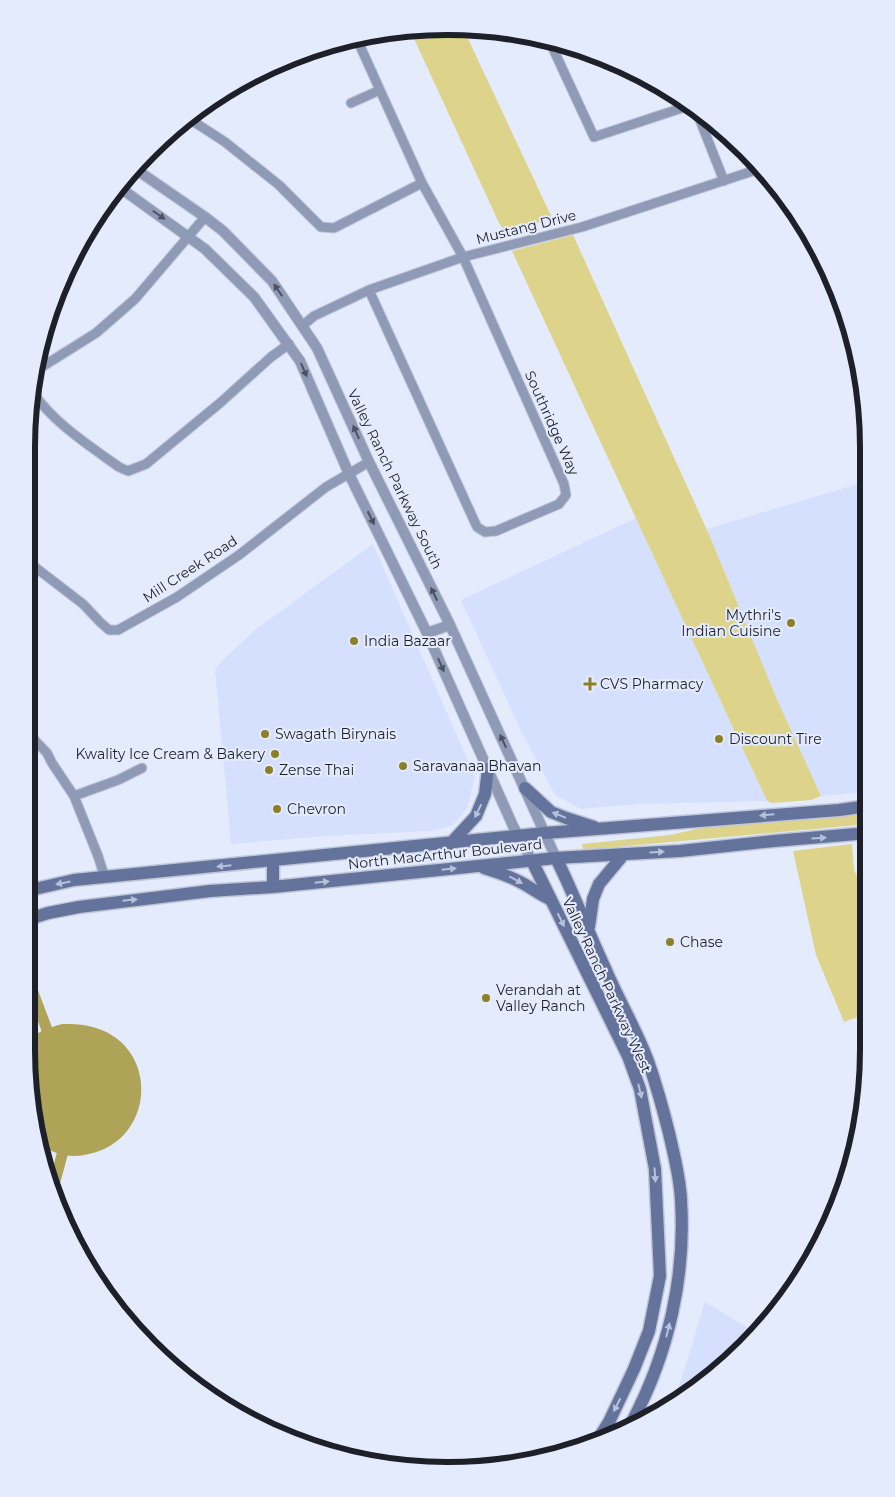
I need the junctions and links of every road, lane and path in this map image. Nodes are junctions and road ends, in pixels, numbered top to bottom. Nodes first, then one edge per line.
1 (360, 45) edge
2 (553, 49) edge
3 (380, 90) junction
4 (350, 103) dead end
5 (682, 108) edge
6 (700, 121) edge
7 (194, 122) edge
8 (753, 171) edge
9 (140, 172) edge
10 (724, 181) junction
11 (422, 183) junction
12 (124, 191) edge
13 (205, 217) junction
14 (189, 237) junction
15 (463, 257) junction
16 (369, 290) junction
17 (302, 326) junction
18 (289, 344) junction
19 (43, 366) edge
20 (38, 399) edge
21 (369, 462) junction
22 (349, 474) junction
23 (35, 567) edge
24 (450, 625) junction
25 (427, 633) junction
26 (35, 740) edge
27 (142, 768) dead end
28 (488, 769) junction
29 (525, 788) junction
30 (74, 796) junction
31 (860, 807) edge
32 (602, 829) junction
33 (545, 834) junction
34 (860, 834) edge
35 (518, 837) junction
36 (450, 844) junction
37 (624, 854) junction
38 (556, 858) junction
39 (273, 861) junction
40 (532, 861) junction
41 (479, 866) junction
42 (105, 878) junction
43 (273, 887) junction
44 (35, 888) edge
45 (550, 899) junction
46 (35, 917) edge
47 (588, 930) junction
48 (666, 1124) junction
49 (647, 1127) junction
50 (634, 1369) junction
51 (653, 1376) junction
52 (635, 1416) edge
53 (603, 1432) edge

1 - 3 street, Southridge Way
2 - 5 street
3 - 4 street
3 - 11 street, Southridge Way
6 - 10 street
7 - 11 street
8 - 10 street, Mustang Drive
9 - 13 street, Valley Ranch Parkway South
10 - 15 street, Mustang Drive
11 - 15 street, Southridge Way
12 -> 14 street
13 - 14 street
17 -> 13 street, Valley Ranch Parkway South
14 - 18 street
14 - 19 street
15 - 16 street, Mustang Drive
15 - 16 street, Southridge Way
16 - 17 street, Mustang Drive
21 -> 17 street, Valley Ranch Parkway South
18 - 20 street
18 -> 22 street
21 - 22 street, Mill Creek Road
24 -> 21 street, Valley Ranch Parkway South
22 - 23 street, Mill Creek Road
22 -> 25 street
24 - 25 street
29 -> 24 street, Valley Ranch Parkway South
25 -> 28 street
26 - 30 street
27 - 30 street
28 - 35 street
28 -> 36 main road
32 -> 29 main road
29 - 33 street, Valley Ranch Parkway South
30 - 42 street
31 -> 32 main road, North MacArthur Boulevard
32 - 33 main road, North MacArthur Boulevard
33 - 35 main road, North MacArthur Boulevard
33 - 38 street, Valley Ranch Parkway South
37 -> 34 main road, North MacArthur Boulevard
35 - 36 main road, North MacArthur Boulevard
35 - 40 street
36 - 39 main road, North MacArthur Boulevard
37 - 38 main road, North MacArthur Boulevard
37 - 47 main road
38 - 40 main road, North MacArthur Boulevard
38 - 47 main road, Valley Ranch Parkway West
39 -> 42 main road, North MacArthur Boulevard
39 - 43 main road
40 - 41 main road, North MacArthur Boulevard
40 - 45 main road, Valley Ranch Parkway West
43 -> 41 main road, North MacArthur Boulevard
41 -> 45 main road
42 -> 44 main road, North MacArthur Boulevard
46 -> 43 main road, North MacArthur Boulevard
45 -> 49 main road, Valley Ranch Parkway West
47 - 48 main road, Valley Ranch Parkway West
48 - 49 main road
51 -> 48 main road, Valley Ranch Parkway West
49 -> 50 main road, Valley Ranch Parkway West
50 - 51 main road
50 -> 53 main road, Valley Ranch Parkway West
51 - 52 main road, Valley Ranch Parkway West

